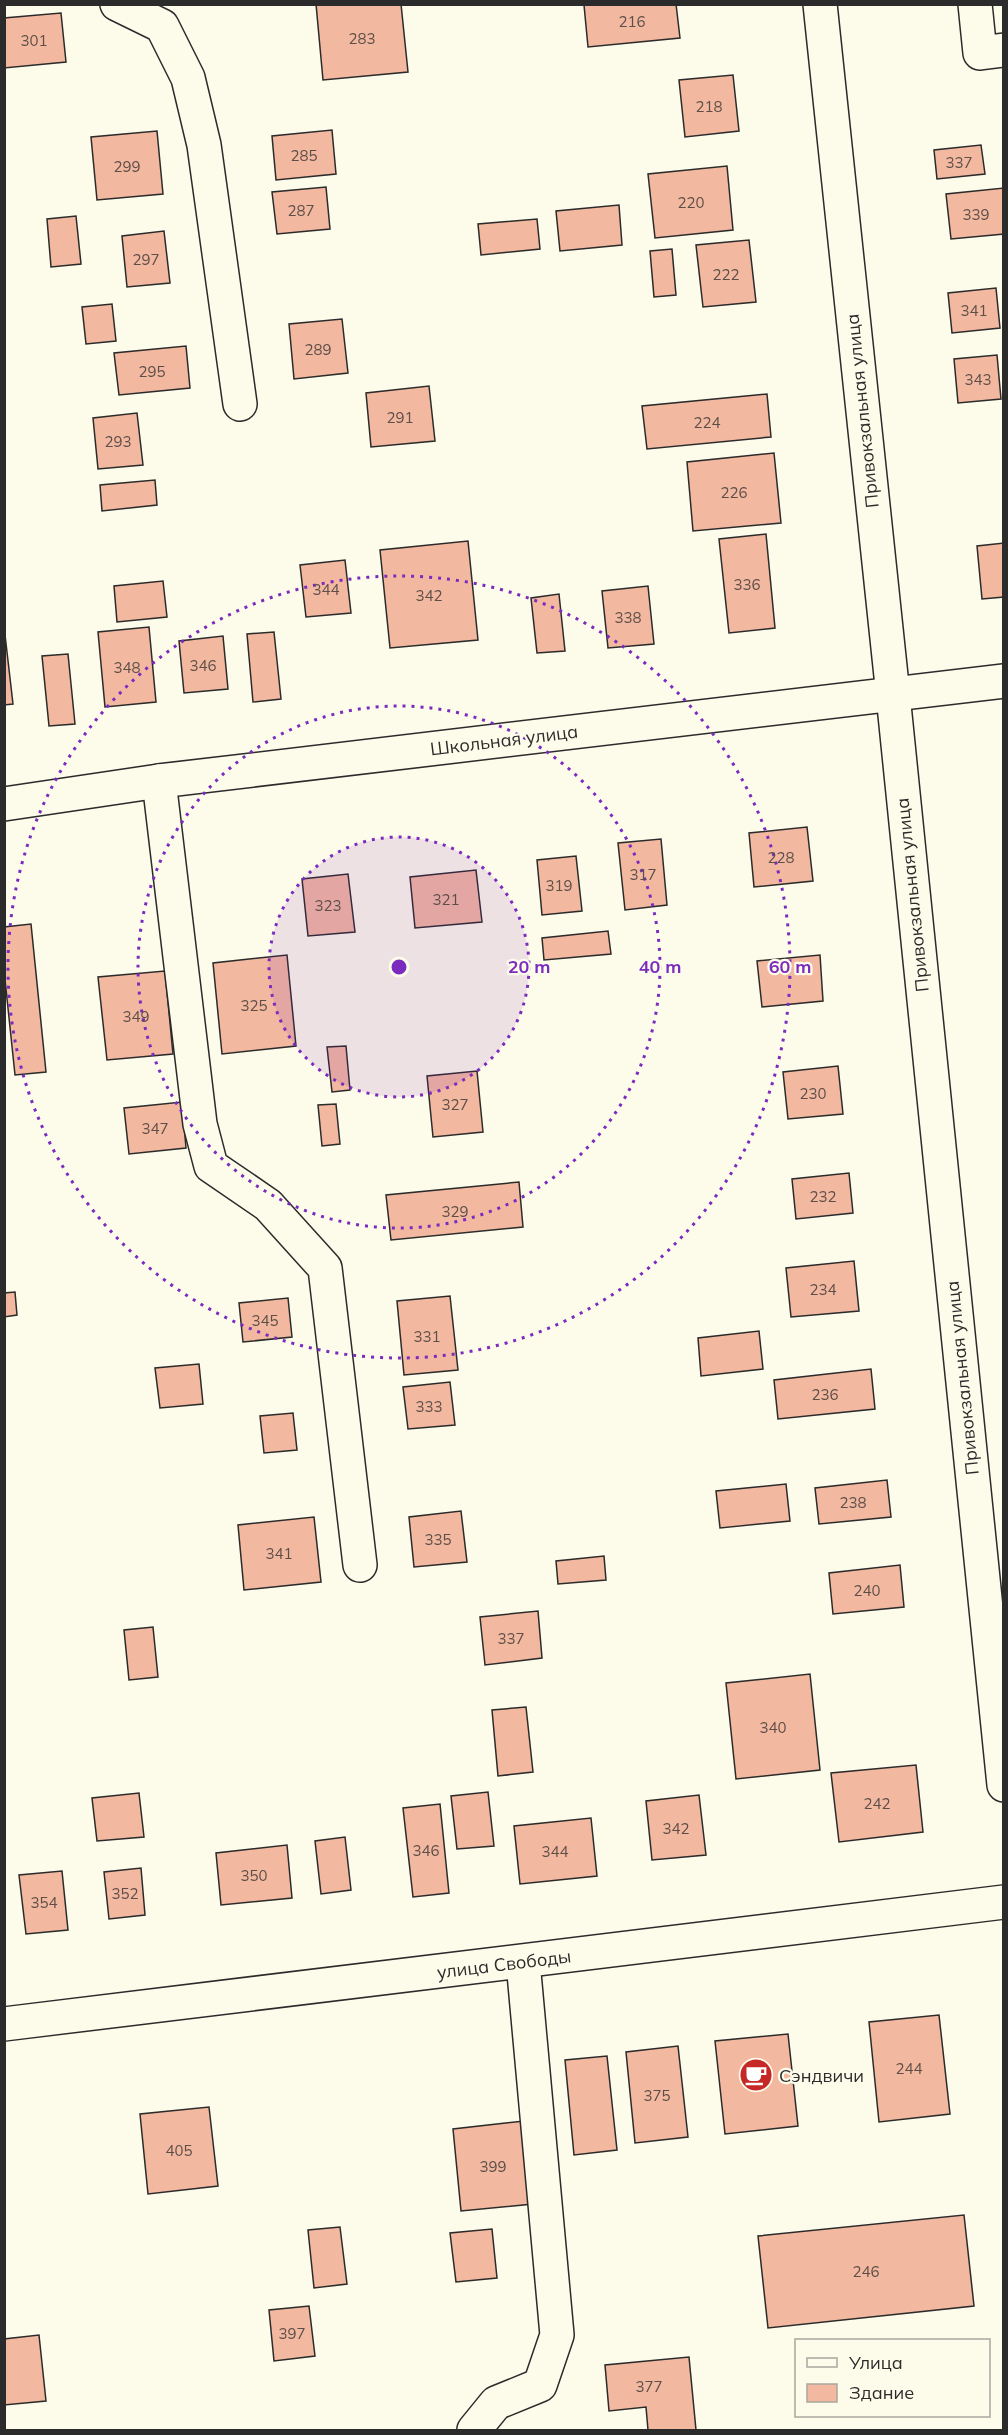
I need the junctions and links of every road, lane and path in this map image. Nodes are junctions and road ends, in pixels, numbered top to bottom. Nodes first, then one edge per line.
1 (117, 4) edge
2 (820, 4) edge
3 (975, 4) edge
4 (1004, 50) edge
5 (240, 404) dead end
6 (1004, 681) edge
7 (893, 695) junction
8 (159, 781) junction
9 (4, 804) edge
10 (360, 1565) dead end
11 (1004, 1785) edge
12 (1004, 1902) edge
13 (523, 1962) junction
14 (4, 2024) edge
15 (474, 2430) edge

1 - 5 street
2 - 7 street, Привокзальная улица
3 - 4 street
6 - 7 street, Школьная улица
7 - 8 street, Школьная улица
7 - 11 street, Привокзальная улица
8 - 9 street, Школьная улица
8 - 10 street
12 - 13 street, улица Свободы
13 - 14 street, улица Свободы
13 - 15 street

